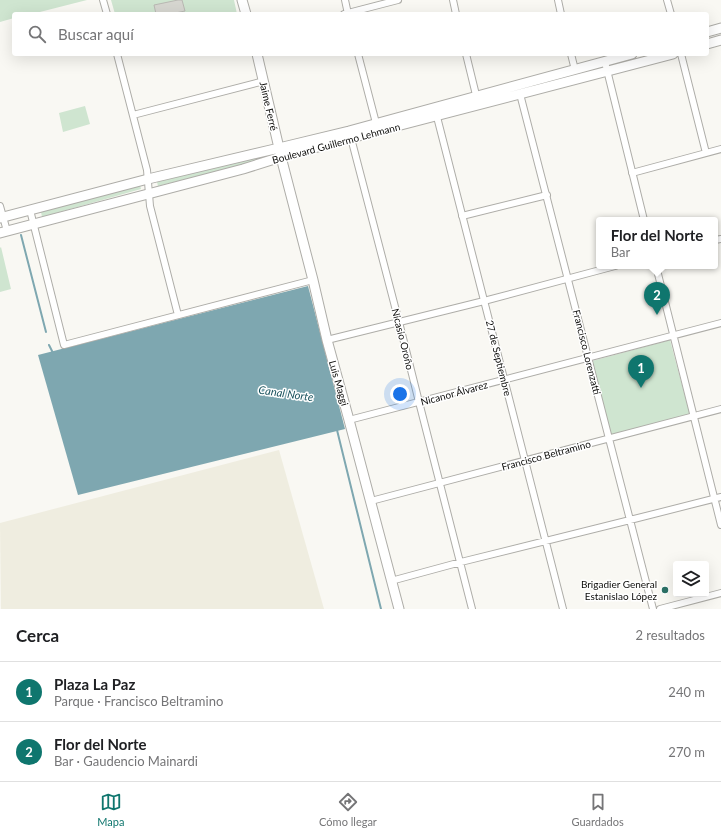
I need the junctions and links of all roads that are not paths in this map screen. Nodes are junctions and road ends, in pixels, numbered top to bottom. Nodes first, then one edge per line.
1 (103, 0) edge
2 (242, 0) edge
3 (345, 0) edge
4 (398, 0) edge
5 (453, 0) edge
6 (558, 0) edge
7 (667, 0) edge
8 (106, 12) edge
9 (245, 12) edge
10 (347, 12) edge
11 (354, 12) edge
12 (456, 12) edge
13 (561, 12) edge
14 (670, 12) edge
15 (721, 28) edge
16 (709, 31) edge
17 (721, 40) edge
18 (709, 43) edge
19 (118, 56) edge
20 (258, 56) edge
21 (359, 56) edge
22 (466, 56) edge
23 (572, 56) edge
24 (625, 56) edge
25 (666, 56) edge
26 (682, 56) edge
27 (605, 62) junction
28 (575, 70) junction
29 (607, 72) junction
30 (264, 81) junction
31 (520, 94) junction
32 (477, 100) junction
33 (435, 111) junction
34 (133, 115) junction
35 (376, 123) junction
36 (351, 138) junction
37 (721, 149) edge
38 (280, 153) junction
39 (706, 153) junction
40 (632, 173) junction
41 (148, 179) junction
42 (148, 195) junction
43 (547, 195) junction
44 (0, 206) edge
45 (30, 210) junction
46 (462, 216) junction
47 (1, 217) edge
48 (643, 217) edge
49 (34, 224) junction
50 (4, 232) edge
51 (603, 269) edge
52 (657, 269) edge
53 (568, 278) junction
54 (313, 280) junction
55 (484, 301) junction
56 (178, 315) junction
57 (399, 322) junction
58 (721, 323) edge
59 (673, 336) junction
60 (327, 340) junction
61 (588, 358) junction
62 (504, 379) junction
63 (419, 402) junction
64 (721, 409) edge
65 (694, 416) junction
66 (349, 420) junction
67 (609, 439) junction
68 (525, 460) junction
69 (440, 483) junction
70 (718, 497) edge
71 (371, 501) junction
72 (630, 520) junction
73 (721, 525) edge
74 (546, 541) junction
75 (461, 562) junction
76 (392, 581) junction
77 (721, 593) edge
78 (399, 609) edge
79 (472, 609) edge
80 (564, 609) edge
81 (653, 609) edge
82 (660, 609) edge

1 - 8 street
2 - 9 main road
3 - 10 street
4 - 11 street
5 - 12 street
6 - 13 street
7 - 14 street
15 - 16 main road
17 - 18 main road
19 - 34 street
20 - 30 main road, Jaime Ferré
21 - 35 street
22 - 32 street
23 - 28 street
24 - 27 main road, Boulevard Guillermo Lehmann
25 - 29 main road, Boulevard Guillermo Lehmann
26 - 39 street
27 - 28 main road, Boulevard Guillermo Lehmann
27 - 29 street
28 - 32 main road, Boulevard Guillermo Lehmann
29 - 31 main road, Boulevard Guillermo Lehmann
29 - 40 street
30 - 34 street
30 - 38 main road, Jaime Ferré
31 - 32 main road, Boulevard Guillermo Lehmann
31 - 43 street, Francisco Lorenzatti
32 - 33 main road, Boulevard Guillermo Lehmann
33 - 35 main road, Boulevard Guillermo Lehmann
33 - 36 main road, Boulevard Guillermo Lehmann
33 - 46 street, 27 de Septiembre
34 - 41 street
35 - 38 main road, Boulevard Guillermo Lehmann
36 - 38 main road, Boulevard Guillermo Lehmann
36 - 57 street, Nicasio Oroño
37 - 39 street
38 - 41 main road, Boulevard Guillermo Lehmann
38 - 42 main road, Boulevard Guillermo Lehmann
38 - 54 main road, Luis Maggi
39 - 40 street
40 - 48 street
41 - 42 street
41 - 45 main road, Boulevard Guillermo Lehmann
42 - 49 main road, Boulevard Guillermo Lehmann
42 - 56 street
43 - 46 street
43 - 53 street, Francisco Lorenzatti
44 - 47 street
45 - 47 main road, Boulevard Guillermo Lehmann
45 - 49 street
46 - 55 street, 27 de Septiembre
47 - 50 street
49 - 50 main road, Boulevard Guillermo Lehmann
49 - 56 street
51 - 53 street
52 - 59 street
53 - 55 street
53 - 61 street, Francisco Lorenzatti
54 - 56 street
54 - 60 main road, Luis Maggi
55 - 57 street
55 - 62 street, 27 de Septiembre
57 - 60 street
57 - 63 street, Nicasio Oroño
58 - 59 street, Nicanor Álvarez
59 - 61 street, Nicanor Álvarez
59 - 65 street
60 - 66 main road, Luis Maggi
61 - 62 street, Nicanor Álvarez
61 - 67 street, Francisco Lorenzatti
62 - 63 street, Nicanor Álvarez
62 - 68 street, 27 de Septiembre
63 - 66 street, Nicanor Álvarez
63 - 69 street, Nicasio Oroño
64 - 65 street, Francisco Beltramino
65 - 67 street, Francisco Beltramino
65 - 70 street
66 - 71 main road, Luis Maggi
67 - 68 street, Francisco Beltramino
67 - 72 street, Francisco Lorenzatti
68 - 69 street, Francisco Beltramino
68 - 74 street, 27 de Septiembre
69 - 71 street, Francisco Beltramino
69 - 75 street, Nicasio Oroño
70 - 72 street
70 - 73 street
71 - 76 main road, Luis Maggi
72 - 74 street
72 - 81 street, Francisco Lorenzatti
74 - 75 street
74 - 80 street, 27 de Septiembre
75 - 76 street
75 - 79 street, Nicasio Oroño
76 - 78 main road, Luis Maggi
77 - 82 street

